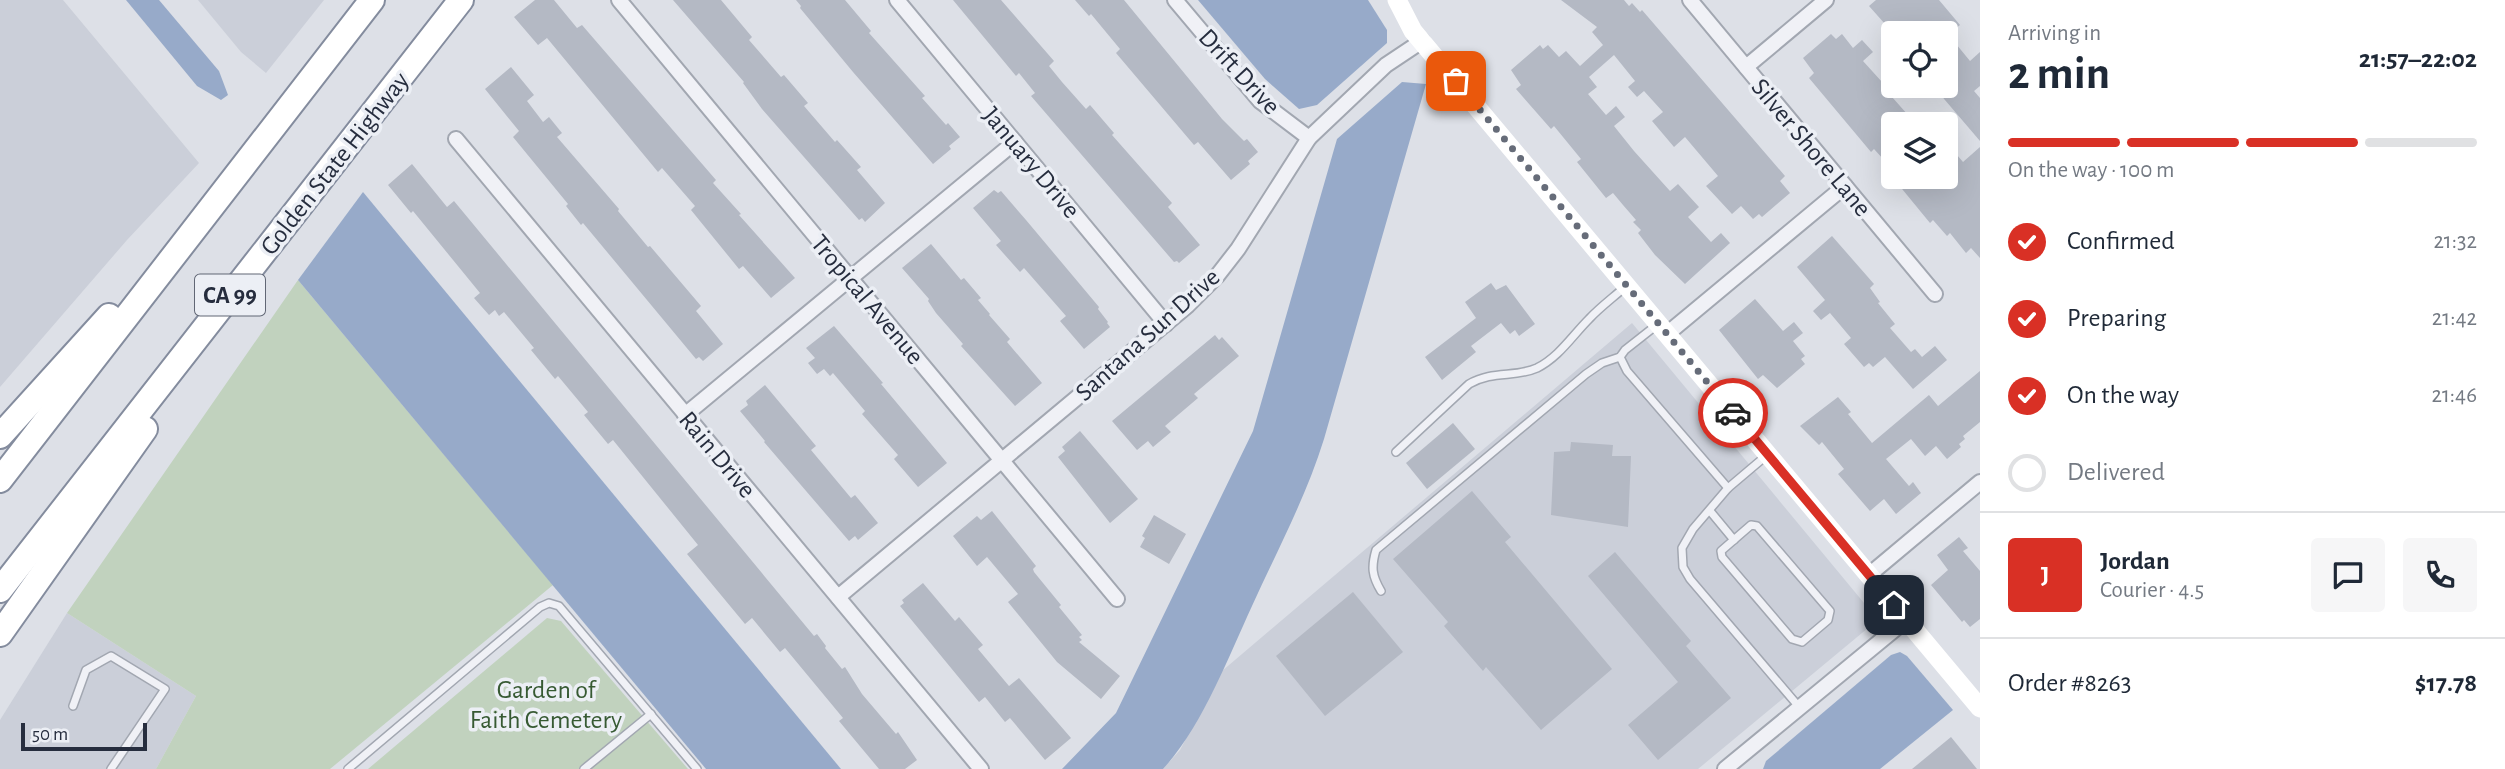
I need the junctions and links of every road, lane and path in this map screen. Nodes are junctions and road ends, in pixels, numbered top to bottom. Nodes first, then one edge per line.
1 (372, 0) edge
2 (461, 0) edge
3 (619, 0) edge
4 (897, 0) edge
5 (1175, 0) edge
6 (1397, 0) edge
7 (1690, 0) edge
8 (1826, 0) edge
9 (1422, 41) junction
10 (1746, 67) junction
11 (456, 138) dead end
12 (1309, 138) junction
13 (1015, 142) junction
14 (235, 179) junction
15 (1845, 186) junction
16 (285, 225) junction
17 (851, 278) junction
18 (1626, 285) junction
19 (1935, 294) dead end
20 (1166, 324) junction
21 (1663, 329) junction
22 (1620, 358) junction
23 (685, 415) junction
24 (0, 436) edge
25 (1396, 452) dead end
26 (1768, 455) junction
27 (1001, 460) junction
28 (0, 480) edge
29 (1980, 482) edge
30 (1728, 488) junction
31 (1710, 510) junction
32 (1734, 540) junction
33 (1868, 575) junction
34 (0, 590) edge
35 (1381, 591) dead end
36 (838, 597) junction
37 (1116, 599) dead end
38 (1906, 620) junction
39 (0, 634) edge
40 (73, 706) dead end
41 (1800, 708) junction
42 (1980, 708) edge
43 (651, 714) junction
44 (1731, 767) edge
45 (111, 769) edge
46 (348, 769) edge
47 (584, 769) edge
48 (696, 769) edge
49 (981, 769) edge

1 - 14 highway, CA 99
2 - 16 highway, Golden State Highway / CA 99
3 - 17 street, Tropical Avenue
4 - 13 street, January Drive
5 - 12 street, Drift Drive
6 - 9 street
7 - 10 street, Silver Shore Lane
8 - 10 street
9 - 12 street, Santana Sun Drive
9 - 18 street
10 - 15 street, Silver Shore Lane
11 - 23 street, Rain Drive
12 - 20 street, Santana Sun Drive
13 - 17 street
13 - 20 street, January Drive
14 - 24 highway
14 - 28 highway, CA 99
15 - 19 street, Silver Shore Lane
15 - 21 street
16 - 34 highway, Golden State Highway / CA 99
16 - 39 highway
17 - 23 street
17 - 27 street, Tropical Avenue
18 - 21 street
18 - 25 lane
20 - 27 street, Santana Sun Drive
21 - 22 lane
21 - 26 street
22 - 30 lane
22 - 35 lane
23 - 36 street, Rain Drive
26 - 30 lane
26 - 33 street
27 - 36 street, Santana Sun Drive
27 - 37 street, Tropical Avenue
29 - 33 street
30 - 31 lane
31 - 32 lane
31 - 41 lane
32 - 32 lane
33 - 38 street
36 - 49 street, Rain Drive
38 - 41 street
38 - 42 street
40 - 45 lane
41 - 44 street
43 - 46 lane
43 - 47 lane
43 - 48 lane

